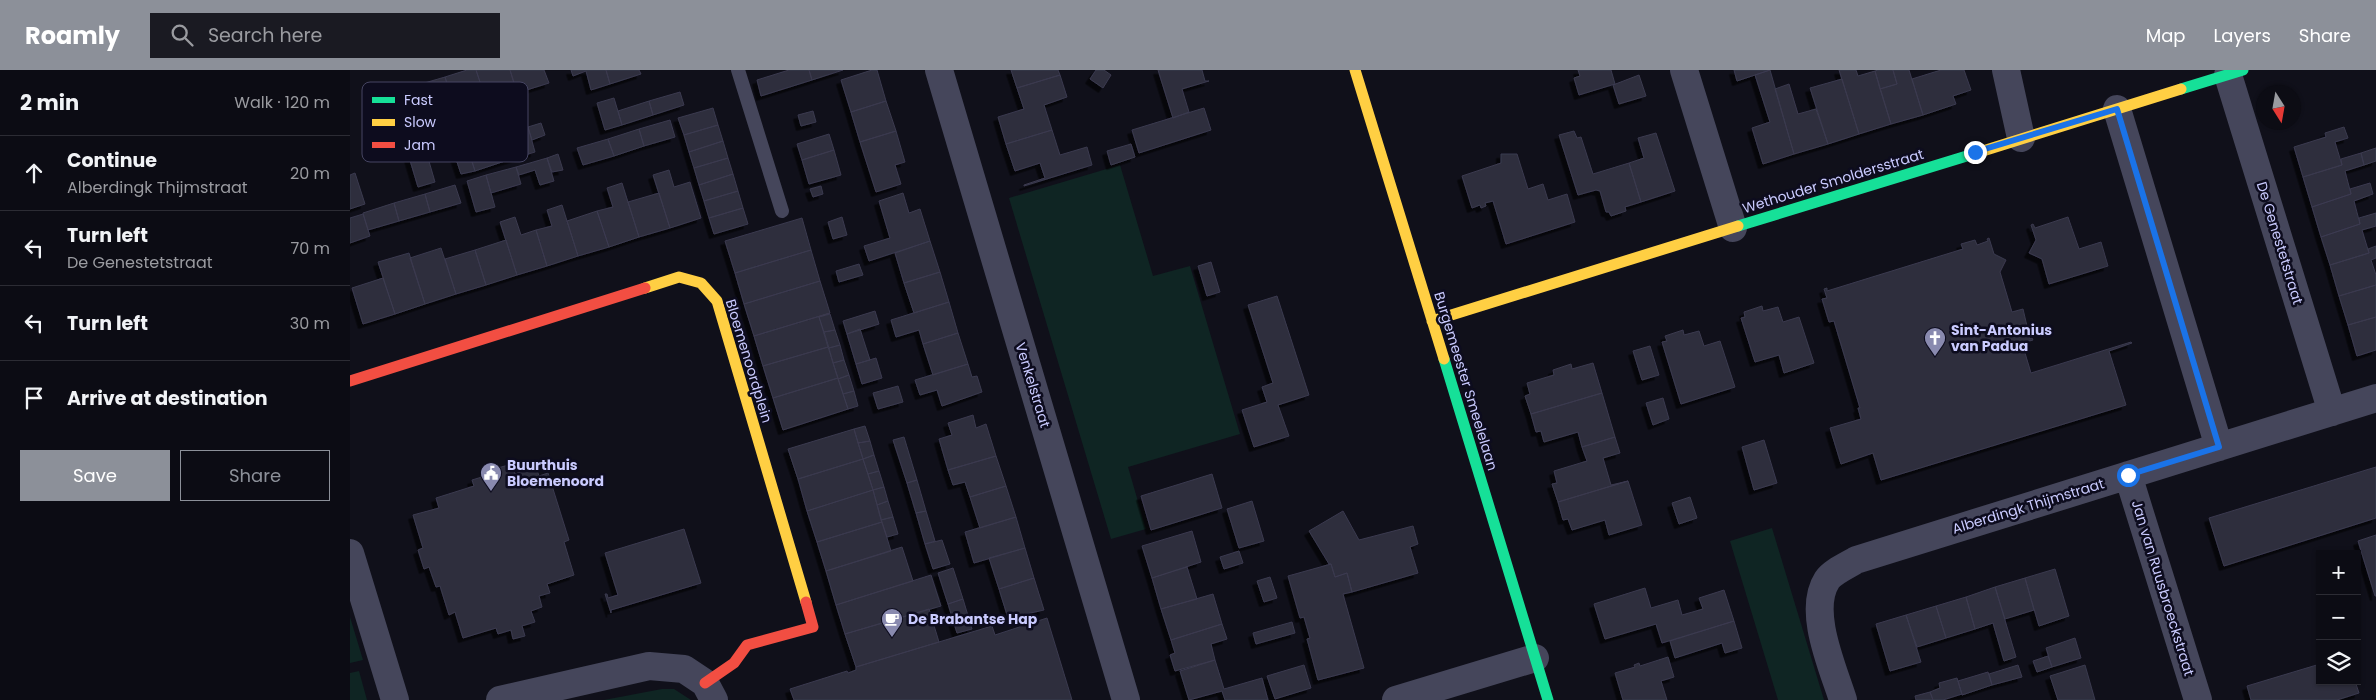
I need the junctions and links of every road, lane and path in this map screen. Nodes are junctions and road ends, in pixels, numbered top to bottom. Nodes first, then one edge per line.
1 (738, 70) edge
2 (939, 70) edge
3 (1355, 70) edge
4 (1684, 70) edge
5 (2006, 70) edge
6 (2236, 72) edge
7 (2117, 109) junction
8 (2020, 138) junction
9 (782, 211) dead end
10 (1733, 228) junction
11 (1432, 322) junction
12 (350, 381) edge
13 (2376, 398) edge
14 (2332, 412) junction
15 (2219, 447) junction
16 (2128, 475) junction
17 (350, 553) edge
18 (1535, 658) junction
19 (710, 692) edge
20 (395, 700) edge
21 (500, 700) edge
22 (1126, 700) edge
23 (1396, 700) edge
24 (1548, 700) edge
25 (1843, 700) edge
26 (2198, 700) edge

1 - 9 lane
2 - 22 street, Venkelstraat
3 - 11 street, Burgemeester Smeelelaan
4 - 10 street
5 - 8 street
6 - 7 street, Wethouder Smoldersstraat
6 - 14 street, De Genestetstraat
7 - 8 street, Wethouder Smoldersstraat
7 - 15 street
8 - 10 street, Wethouder Smoldersstraat
10 - 11 street, Wethouder Smoldersstraat
11 - 18 street, Burgemeester Smeelelaan
12 - 19 street, Bloemenoordplein
13 - 14 street, Alberdingk Thijmstraat
14 - 15 street, Alberdingk Thijmstraat
15 - 16 street, Alberdingk Thijmstraat
16 - 25 street, Alberdingk Thijmstraat
16 - 26 street, Jan van Ruusbroeckstraat
17 - 20 street
18 - 23 street
18 - 24 street, Burgemeester Smeelelaan
19 - 21 street

